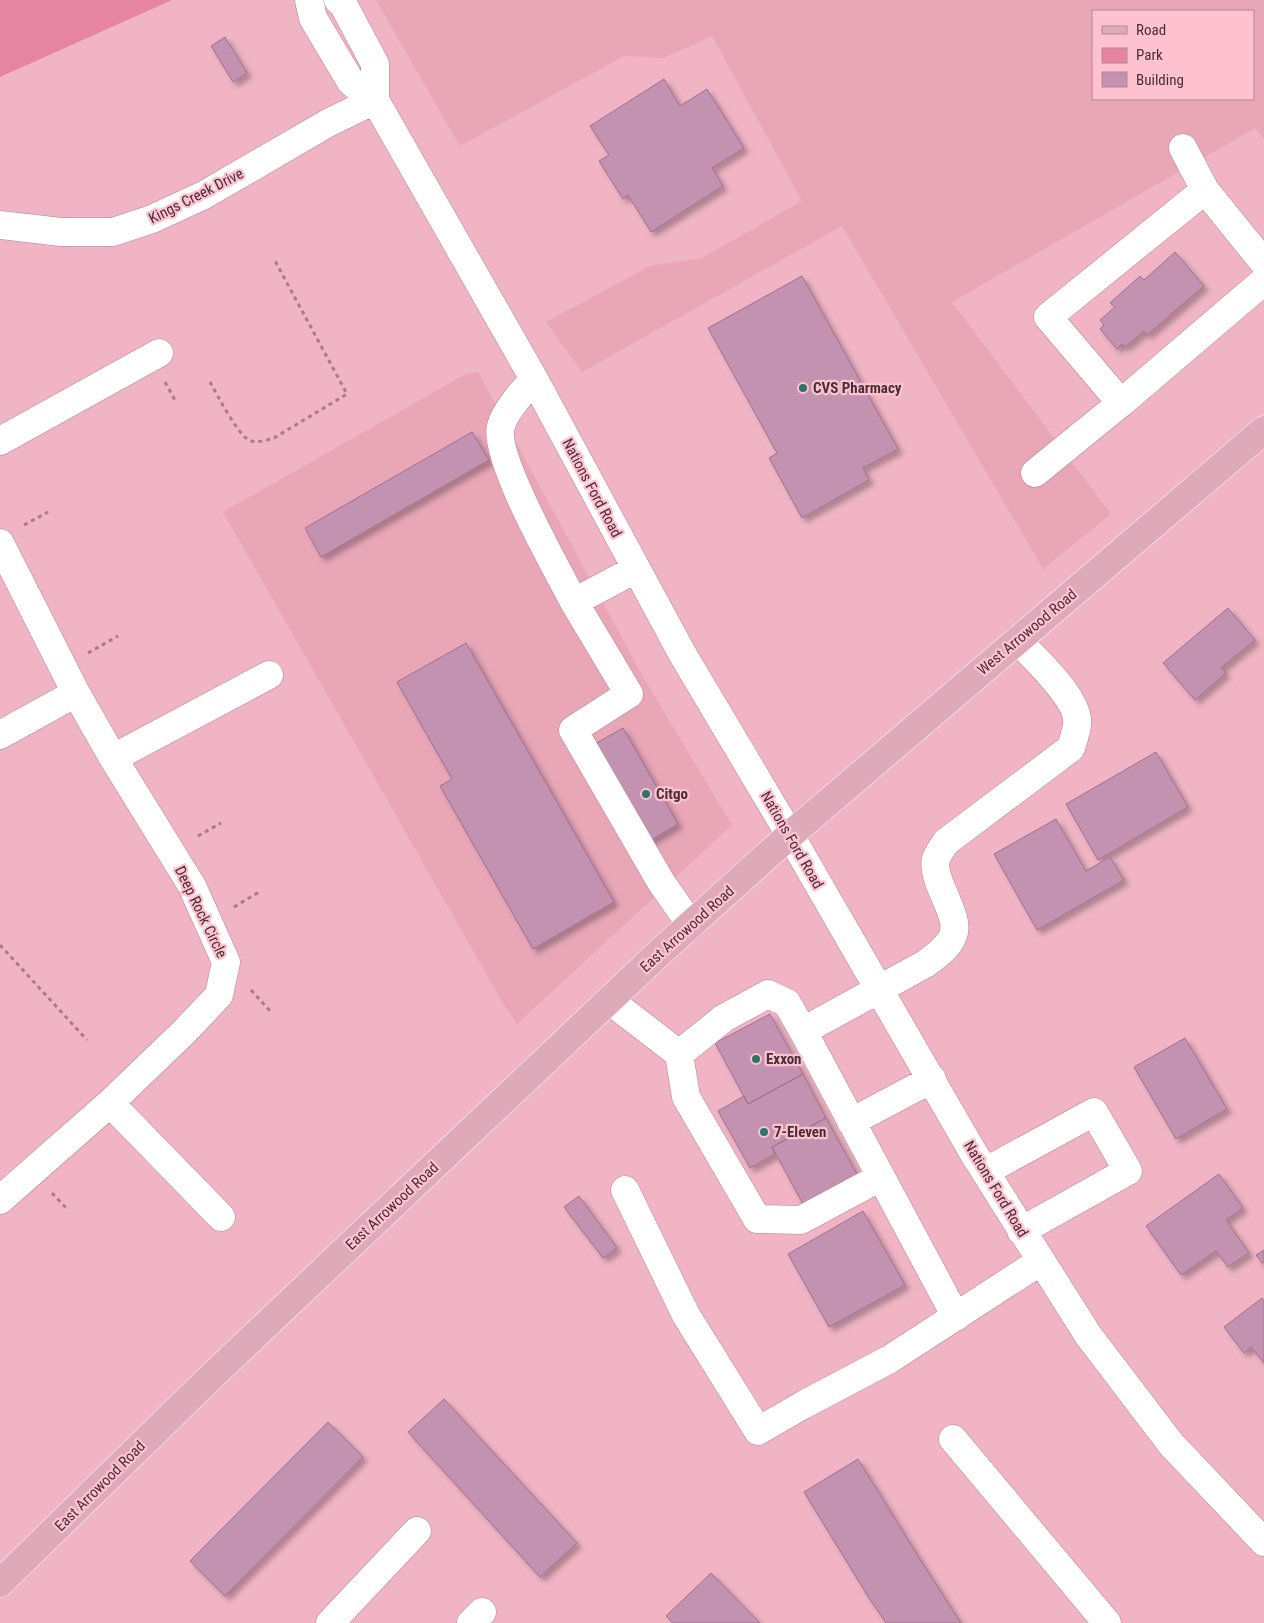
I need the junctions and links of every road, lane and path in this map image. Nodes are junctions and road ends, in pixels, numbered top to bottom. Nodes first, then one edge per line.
1 (309, 0) edge
2 (338, 0) edge
3 (375, 100) junction
4 (1183, 148) dead end
5 (1205, 190) junction
6 (0, 225) edge
7 (274, 259) dead end
8 (1264, 263) edge
9 (1264, 281) edge
10 (159, 353) dead end
11 (534, 379) junction
12 (210, 382) dead end
13 (1121, 403) junction
14 (1264, 430) edge
15 (0, 441) edge
16 (1035, 473) dead end
17 (0, 543) edge
18 (636, 569) junction
19 (574, 602) junction
20 (1017, 640) junction
21 (269, 675) dead end
22 (76, 693) junction
23 (0, 735) edge
24 (113, 758) junction
25 (790, 835) junction
26 (691, 925) junction
27 (0, 945) edge
28 (878, 989) junction
29 (609, 1000) junction
30 (803, 1031) junction
31 (87, 1040) dead end
32 (679, 1054) junction
33 (932, 1079) junction
34 (110, 1103) junction
35 (851, 1122) junction
36 (986, 1171) junction
37 (881, 1177) junction
38 (625, 1190) dead end
39 (0, 1200) edge
40 (220, 1218) dead end
41 (1021, 1231) junction
42 (1041, 1262) junction
43 (956, 1317) junction
44 (953, 1439) dead end
45 (417, 1531) dead end
46 (1264, 1542) edge
47 (0, 1583) edge
48 (330, 1623) edge
49 (1107, 1623) edge

1 - 3 street, Nations Ford Road
2 - 3 street, Nations Ford Road
3 - 6 street, Kings Creek Drive
3 - 11 street, Nations Ford Road
4 - 5 street
5 - 8 street
5 - 13 street
7 - 12 path
9 - 13 street
10 - 15 street
11 - 18 street, Nations Ford Road
11 - 19 street
13 - 16 street
14 - 20 main road, West Arrowood Road
17 - 22 street, Deep Rock Circle
18 - 19 street
18 - 25 street, Nations Ford Road
19 - 26 street
20 - 25 main road, West Arrowood Road
20 - 28 street
21 - 24 street
22 - 23 street
22 - 24 street, Deep Rock Circle
24 - 34 street, Deep Rock Circle
25 - 26 main road, East Arrowood Road
25 - 28 street, Nations Ford Road
26 - 29 main road, East Arrowood Road
27 - 31 path
28 - 30 street
28 - 33 street, Nations Ford Road
29 - 32 street
29 - 47 main road, East Arrowood Road
30 - 32 street
30 - 35 street
32 - 37 street
33 - 35 street
33 - 36 street, Nations Ford Road
34 - 39 street, Deep Rock Circle
34 - 40 street
35 - 37 street
36 - 41 street, Nations Ford Road
36 - 41 street
37 - 43 street
38 - 43 street
41 - 42 street, Nations Ford Road
42 - 43 street
42 - 46 street, Nations Ford Road
44 - 49 street
45 - 48 street

